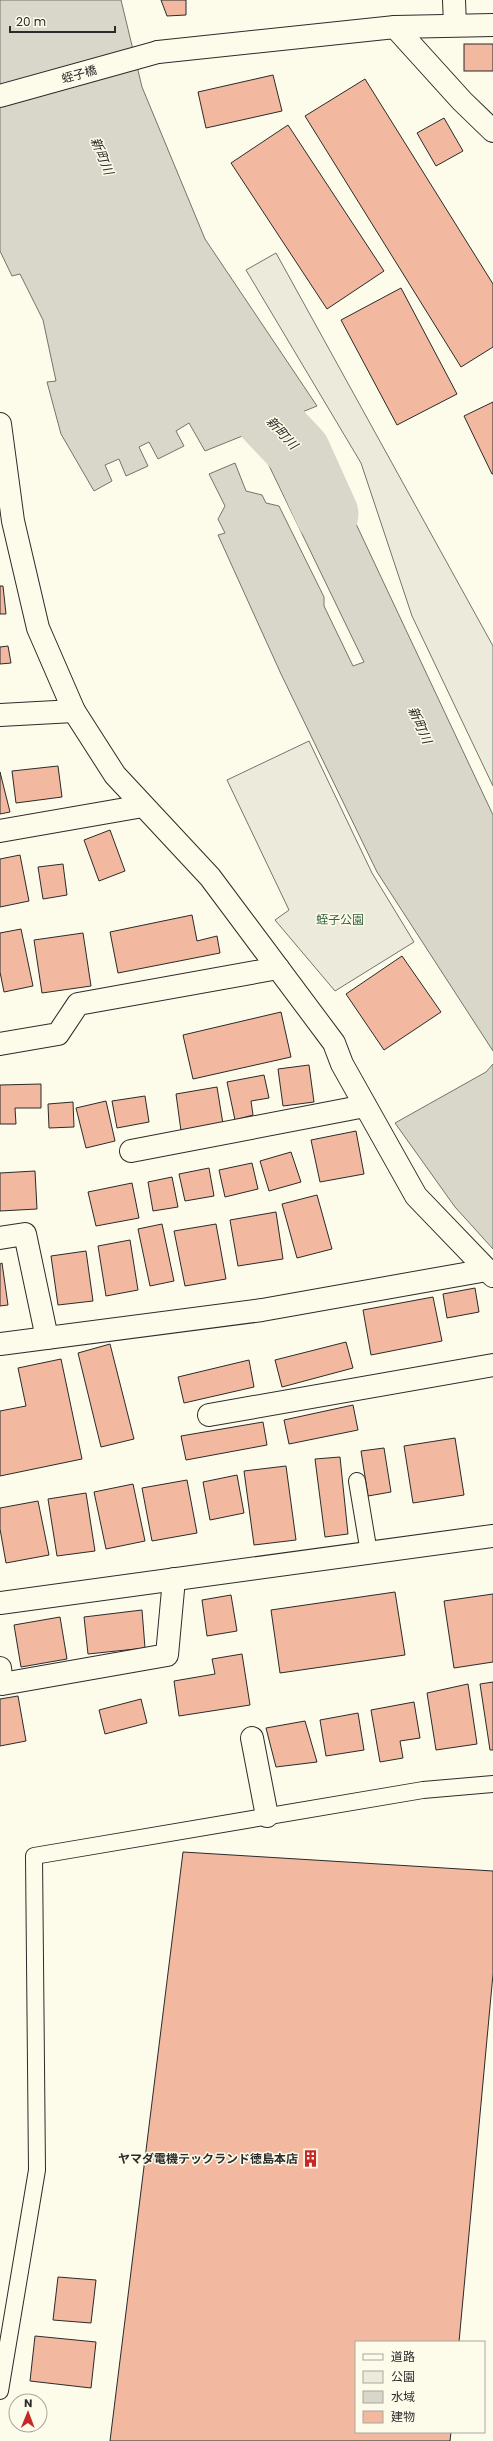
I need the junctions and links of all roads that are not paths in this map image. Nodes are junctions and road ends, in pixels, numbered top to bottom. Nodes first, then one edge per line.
1 (454, 0) edge
2 (493, 24) edge
3 (455, 25) junction
4 (395, 27) junction
5 (0, 96) edge
6 (493, 131) edge
7 (0, 424) edge
8 (74, 712) junction
9 (0, 715) edge
10 (143, 806) junction
11 (0, 832) edge
12 (278, 968) junction
13 (0, 1044) edge
14 (365, 1106) junction
15 (131, 1150) dead end
16 (0, 1238) edge
17 (490, 1273) edge
18 (47, 1338) junction
19 (0, 1344) edge
20 (493, 1364) edge
21 (209, 1415) dead end
22 (357, 1481) dead end
23 (493, 1536) edge
24 (369, 1553) junction
25 (174, 1579) junction
26 (0, 1602) edge
27 (0, 1668) edge
28 (252, 1738) dead end
29 (493, 1784) edge
30 (267, 1816) junction
31 (0, 2391) edge

1 - 3 street
2 - 3 street, 蛭子橋
3 - 4 street, 蛭子橋
4 - 5 street, 蛭子橋
4 - 6 street
7 - 8 street
8 - 9 street
8 - 10 street
10 - 11 street
10 - 12 street
12 - 13 street
12 - 14 street
14 - 15 street
14 - 17 street
16 - 18 street
17 - 18 street
18 - 19 street
20 - 21 street
22 - 24 lane
23 - 24 street
24 - 25 street
25 - 26 street
25 - 27 street
28 - 30 street
29 - 30 lane
30 - 31 lane

